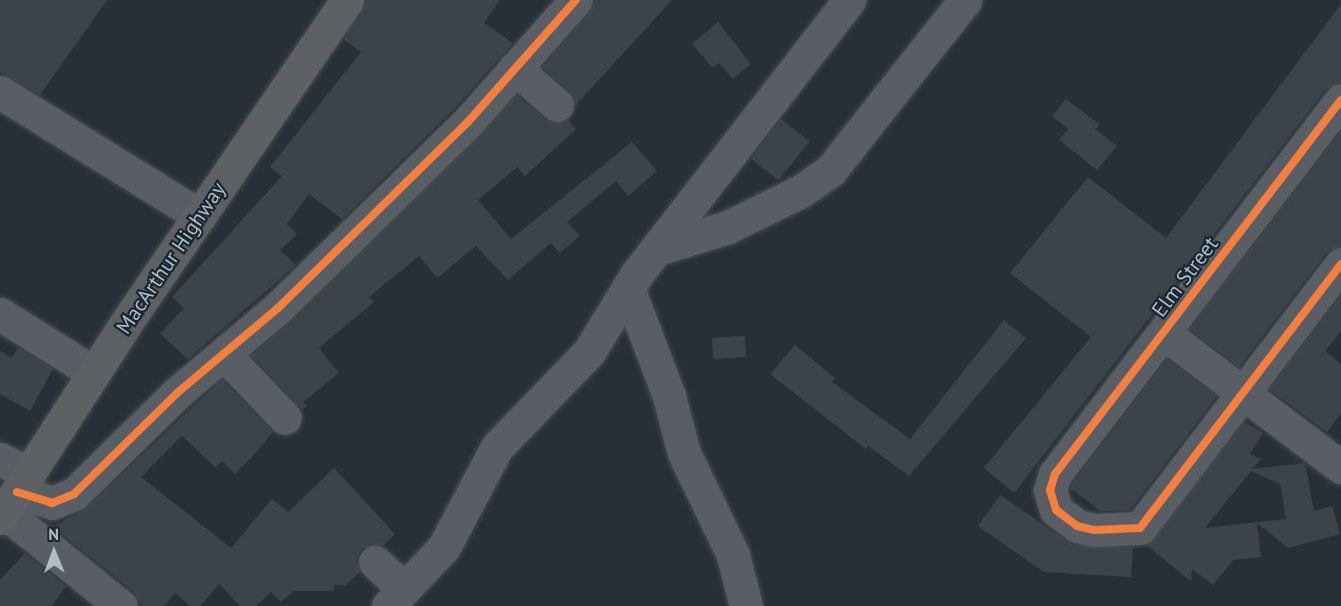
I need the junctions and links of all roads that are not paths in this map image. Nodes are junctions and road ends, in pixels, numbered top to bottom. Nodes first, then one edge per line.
1 (347, 0) edge
2 (576, 0) edge
3 (849, 0) edge
4 (965, 0) edge
5 (515, 68) junction
6 (0, 92) edge
7 (1341, 100) edge
8 (557, 105) dead end
9 (200, 216) junction
10 (657, 249) junction
11 (1341, 264) edge
12 (628, 288) junction
13 (0, 314) edge
14 (1165, 334) junction
15 (224, 354) junction
16 (94, 373) junction
17 (1244, 393) junction
18 (285, 418) dead end
19 (1336, 452) edge
20 (0, 459) edge
21 (12, 499) edge
22 (375, 562) dead end
23 (396, 598) edge
24 (121, 606) edge
25 (746, 606) edge

1 - 9 highway, MacArthur Highway
2 - 5 street
3 - 10 street
4 - 10 street
5 - 8 street
5 - 15 street
6 - 9 street
7 - 14 street, Elm Street
9 - 16 highway, MacArthur Highway
10 - 12 street
11 - 17 street
12 - 23 street
12 - 25 street
13 - 16 street
14 - 17 street
14 - 17 street, Elm Street
15 - 18 street
15 - 21 street
16 - 21 highway, MacArthur Highway
17 - 19 street
20 - 21 street
21 - 24 street
22 - 23 street

